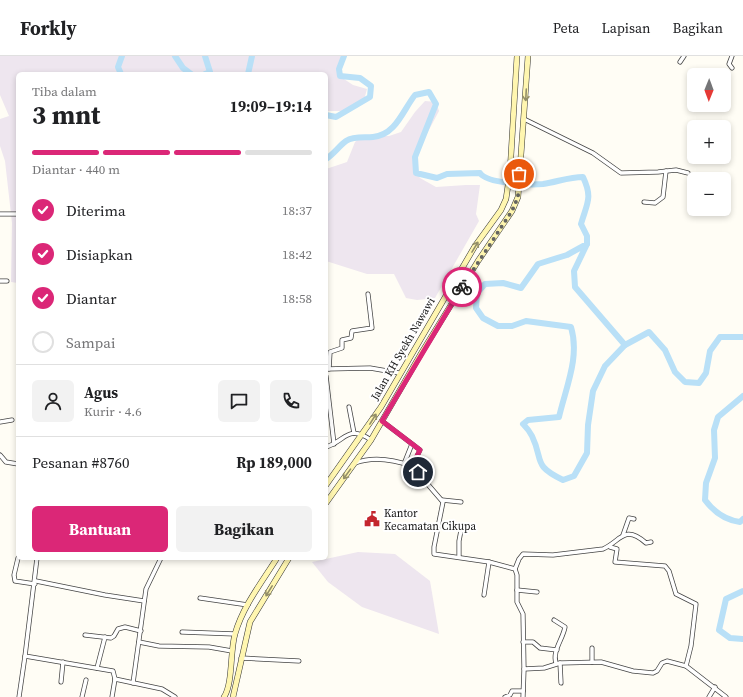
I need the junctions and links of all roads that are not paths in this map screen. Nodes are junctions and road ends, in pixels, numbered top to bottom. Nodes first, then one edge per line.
1 (517, 56) edge
2 (528, 56) edge
3 (684, 56) edge
4 (732, 56) edge
5 (680, 62) dead end
6 (732, 68) dead end
7 (524, 119) junction
8 (666, 171) junction
9 (687, 173) edge
10 (644, 202) dead end
11 (0, 214) edge
12 (16, 214) edge
13 (0, 281) edge
14 (7, 281) dead end
15 (368, 294) dead end
16 (328, 363) edge
17 (328, 369) edge
18 (399, 373) junction
19 (328, 406) edge
20 (349, 407) dead end
21 (12, 420) dead end
22 (382, 421) junction
23 (0, 422) edge
24 (354, 433) junction
25 (363, 435) junction
26 (371, 440) junction
27 (334, 444) junction
28 (412, 444) junction
29 (328, 446) edge
30 (0, 455) edge
31 (16, 464) edge
32 (354, 464) junction
33 (404, 464) junction
34 (412, 466) junction
35 (328, 483) edge
36 (328, 500) edge
37 (442, 500) junction
38 (461, 502) dead end
39 (634, 519) dead end
40 (462, 525) dead end
41 (623, 535) junction
42 (651, 542) dead end
43 (610, 547) junction
44 (459, 558) junction
45 (18, 560) edge
46 (38, 560) edge
47 (160, 560) edge
48 (276, 560) edge
49 (288, 560) edge
50 (489, 562) junction
51 (515, 569) junction
52 (35, 583) junction
53 (517, 590) junction
54 (537, 592) dead end
55 (484, 595) dead end
56 (200, 598) dead end
57 (144, 601) junction
58 (248, 605) junction
59 (554, 620) dead end
60 (141, 631) junction
61 (182, 632) dead end
62 (235, 634) junction
63 (85, 635) dead end
64 (105, 637) junction
65 (139, 642) junction
66 (523, 642) junction
67 (592, 648) dead end
68 (557, 650) junction
69 (232, 651) junction
70 (25, 656) junction
71 (241, 658) junction
72 (299, 661) dead end
73 (63, 662) junction
74 (592, 662) junction
75 (558, 663) junction
76 (686, 666) junction
77 (97, 668) junction
78 (524, 668) junction
79 (115, 679) junction
80 (86, 680) dead end
81 (61, 682) dead end
82 (561, 682) dead end
83 (133, 683) junction
84 (716, 687) junction
85 (523, 691) junction
86 (19, 697) edge
87 (82, 697) edge
88 (112, 697) edge
89 (175, 697) edge
90 (224, 697) edge
91 (233, 697) edge
92 (505, 697) edge
93 (523, 697) edge
94 (709, 697) edge
95 (726, 697) edge

18 -> 1 main road, Jalan KH Syekh Nawawi
2 -> 7 main road, Jalan KH Syekh Nawawi
3 - 5 street
4 - 6 street
7 - 8 street
7 - 22 main road, Jalan KH Syekh Nawawi
8 - 9 street
8 - 10 street
11 - 12 street
13 - 14 street
15 - 16 street
17 - 18 street
25 -> 18 main road, Jalan KH Syekh Nawawi
19 - 27 street
20 - 24 street
21 - 23 street
22 - 26 main road, Jalan KH Syekh Nawawi
22 - 28 street
24 - 25 street
24 - 27 street
25 - 26 street
25 - 35 main road, Jalan KH Syekh Nawawi
26 - 32 main road, Jalan KH Syekh Nawawi
27 - 29 street
28 - 33 street
28 - 34 street
30 - 31 street
32 - 33 street
32 -> 36 main road, Jalan KH Syekh Nawawi
33 - 34 street
34 - 37 street
37 - 38 street
37 - 44 street
39 - 41 street
40 - 44 street
41 - 42 street
41 - 43 street
43 - 51 street
43 - 76 street
44 - 50 street
45 - 52 street
46 - 52 street
47 - 57 street
48 - 58 main road
49 -> 71 main road
50 - 51 street
50 - 55 street
51 - 53 street
52 - 57 street
52 - 70 street
53 - 54 street
53 - 66 street
56 - 58 street
57 - 60 street
58 - 62 main road
59 - 68 street
60 - 64 street
60 - 65 street
61 - 62 street
62 - 69 main road
63 - 64 street
64 - 77 street
65 - 69 street
65 - 83 street
66 - 68 street
66 - 78 street
67 - 74 street
68 - 75 street
69 - 90 main road
70 - 73 street
70 - 86 street
71 - 72 street
71 - 91 main road
73 - 77 street
73 - 81 street
74 - 75 street
74 - 76 street
75 - 78 street
75 - 82 street
76 - 84 street
77 - 79 street
78 - 85 street
79 - 83 street
79 - 88 street
80 - 87 street
83 - 89 street
84 - 94 street
84 - 95 street
85 - 92 street
85 - 93 street

